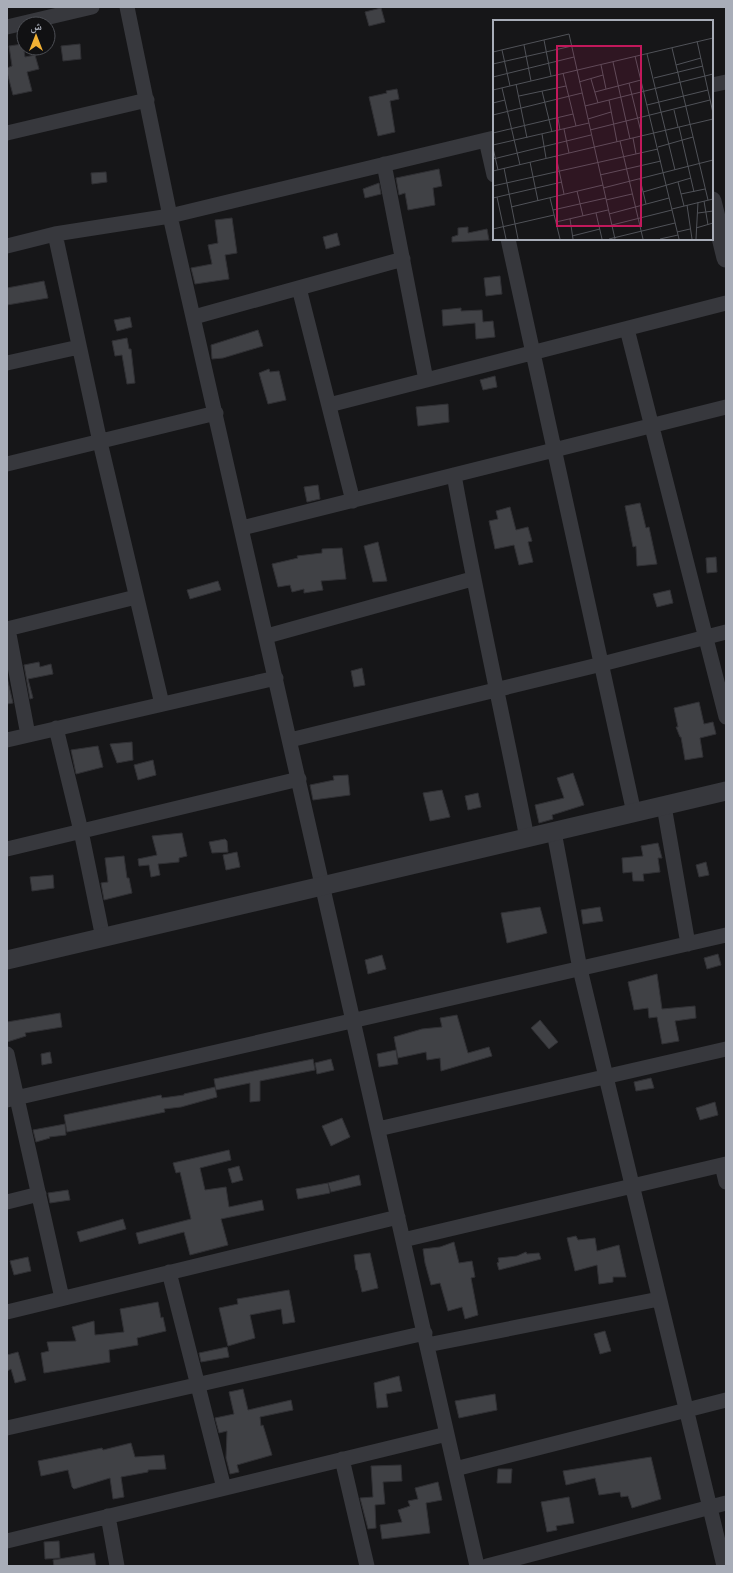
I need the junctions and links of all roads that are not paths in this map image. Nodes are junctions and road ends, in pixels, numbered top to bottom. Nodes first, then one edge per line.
1 (92, 7) edge
2 (128, 7) edge
3 (7, 27) edge
4 (726, 82) edge
5 (713, 85) edge
6 (147, 100) junction
7 (7, 133) edge
8 (490, 139) edge
9 (384, 164) junction
10 (493, 166) edge
11 (713, 204) edge
12 (170, 216) junction
13 (55, 234) junction
14 (508, 240) edge
15 (7, 246) edge
16 (726, 258) edge
17 (403, 259) junction
18 (299, 288) junction
19 (726, 303) edge
20 (194, 317) junction
21 (627, 328) junction
22 (79, 347) junction
23 (534, 352) junction
24 (7, 364) edge
25 (426, 380) junction
26 (329, 405) junction
27 (726, 407) edge
28 (216, 413) junction
29 (652, 426) junction
30 (100, 442) junction
31 (555, 450) junction
32 (7, 464) edge
33 (454, 475) junction
34 (353, 501) junction
35 (242, 528) junction
36 (472, 579) junction
37 (136, 597) junction
38 (8, 629) edge
39 (726, 632) edge
40 (267, 636) junction
41 (706, 637) junction
42 (602, 664) junction
43 (276, 678) junction
44 (497, 689) junction
45 (162, 704) junction
46 (726, 717) edge
47 (56, 728) junction
48 (28, 735) junction
49 (7, 740) edge
50 (290, 740) junction
51 (299, 779) junction
52 (726, 791) edge
53 (664, 806) junction
54 (634, 813) junction
55 (81, 831) junction
56 (554, 832) junction
57 (527, 838) junction
58 (7, 849) edge
59 (323, 886) junction
60 (726, 935) edge
61 (103, 938) junction
62 (688, 944) junction
63 (7, 960) edge
64 (580, 969) junction
65 (354, 1021) junction
66 (726, 1049) edge
67 (7, 1054) edge
68 (605, 1077) junction
69 (12, 1098) edge
70 (378, 1129) junction
71 (724, 1164) edge
72 (726, 1182) edge
73 (631, 1187) junction
74 (39, 1194) junction
75 (7, 1202) edge
76 (398, 1217) junction
77 (403, 1240) junction
78 (170, 1272) junction
79 (62, 1298) junction
80 (659, 1299) junction
81 (7, 1312) edge
82 (426, 1339) junction
83 (197, 1385) junction
84 (726, 1400) edge
85 (686, 1411) junction
86 (7, 1428) edge
87 (447, 1434) junction
88 (342, 1460) junction
89 (455, 1469) junction
90 (224, 1488) junction
91 (726, 1503) edge
92 (710, 1507) junction
93 (108, 1516) junction
94 (7, 1541) edge
95 (117, 1566) edge
96 (367, 1566) edge
97 (477, 1566) edge
98 (487, 1566) edge
99 (724, 1566) edge

1 - 3 street
2 - 6 street
4 - 5 street
6 - 7 street
6 - 12 street
8 - 9 street
8 - 10 street
9 - 12 street
9 - 17 street
11 - 16 street
12 - 13 street
12 - 20 street
13 - 15 street
13 - 22 street
14 - 23 street
17 - 18 street
17 - 25 street
18 - 20 street
18 - 26 street
19 - 21 street
20 - 28 street
21 - 23 street
21 - 29 street
22 - 24 street
22 - 30 street
23 - 25 street
23 - 31 street
25 - 26 street
26 - 34 street
27 - 29 street
28 - 30 street
28 - 35 street
29 - 31 street
29 - 41 street
30 - 32 street
30 - 37 street
31 - 33 street
31 - 42 street
33 - 34 street
33 - 36 street
34 - 35 street
35 - 40 street
36 - 40 street
36 - 44 street
37 - 38 street
37 - 45 street
38 - 48 street
39 - 41 street
40 - 43 street
41 - 42 street
41 - 46 street
42 - 44 street
42 - 54 street
43 - 45 street
43 - 50 street
44 - 50 street
44 - 57 street
45 - 47 street
47 - 48 street
47 - 55 street
48 - 49 street
50 - 51 street
51 - 55 street
51 - 59 street
52 - 53 street
53 - 54 street
53 - 62 street
54 - 56 street
55 - 58 street
55 - 61 street
56 - 57 street
56 - 64 street
57 - 59 street
59 - 61 street
59 - 65 street
60 - 62 street
61 - 63 street
62 - 64 street
64 - 65 street
64 - 68 street
65 - 69 street
65 - 70 street
66 - 68 street
67 - 69 street
68 - 70 street
68 - 73 street
69 - 74 street
70 - 76 street
71 - 72 street
71 - 73 street
73 - 77 street
73 - 80 street
74 - 75 street
74 - 79 street
76 - 77 street
76 - 78 street
77 - 82 street
78 - 79 street
78 - 83 street
79 - 81 street
80 - 82 street
80 - 85 street
82 - 83 street
82 - 87 street
83 - 86 street
83 - 90 street
84 - 85 street
85 - 89 street
85 - 92 street
87 - 88 street
87 - 89 street
88 - 90 street
88 - 96 street
89 - 97 street
90 - 93 street
91 - 92 street
92 - 98 street
92 - 99 street
93 - 94 street
93 - 95 street

